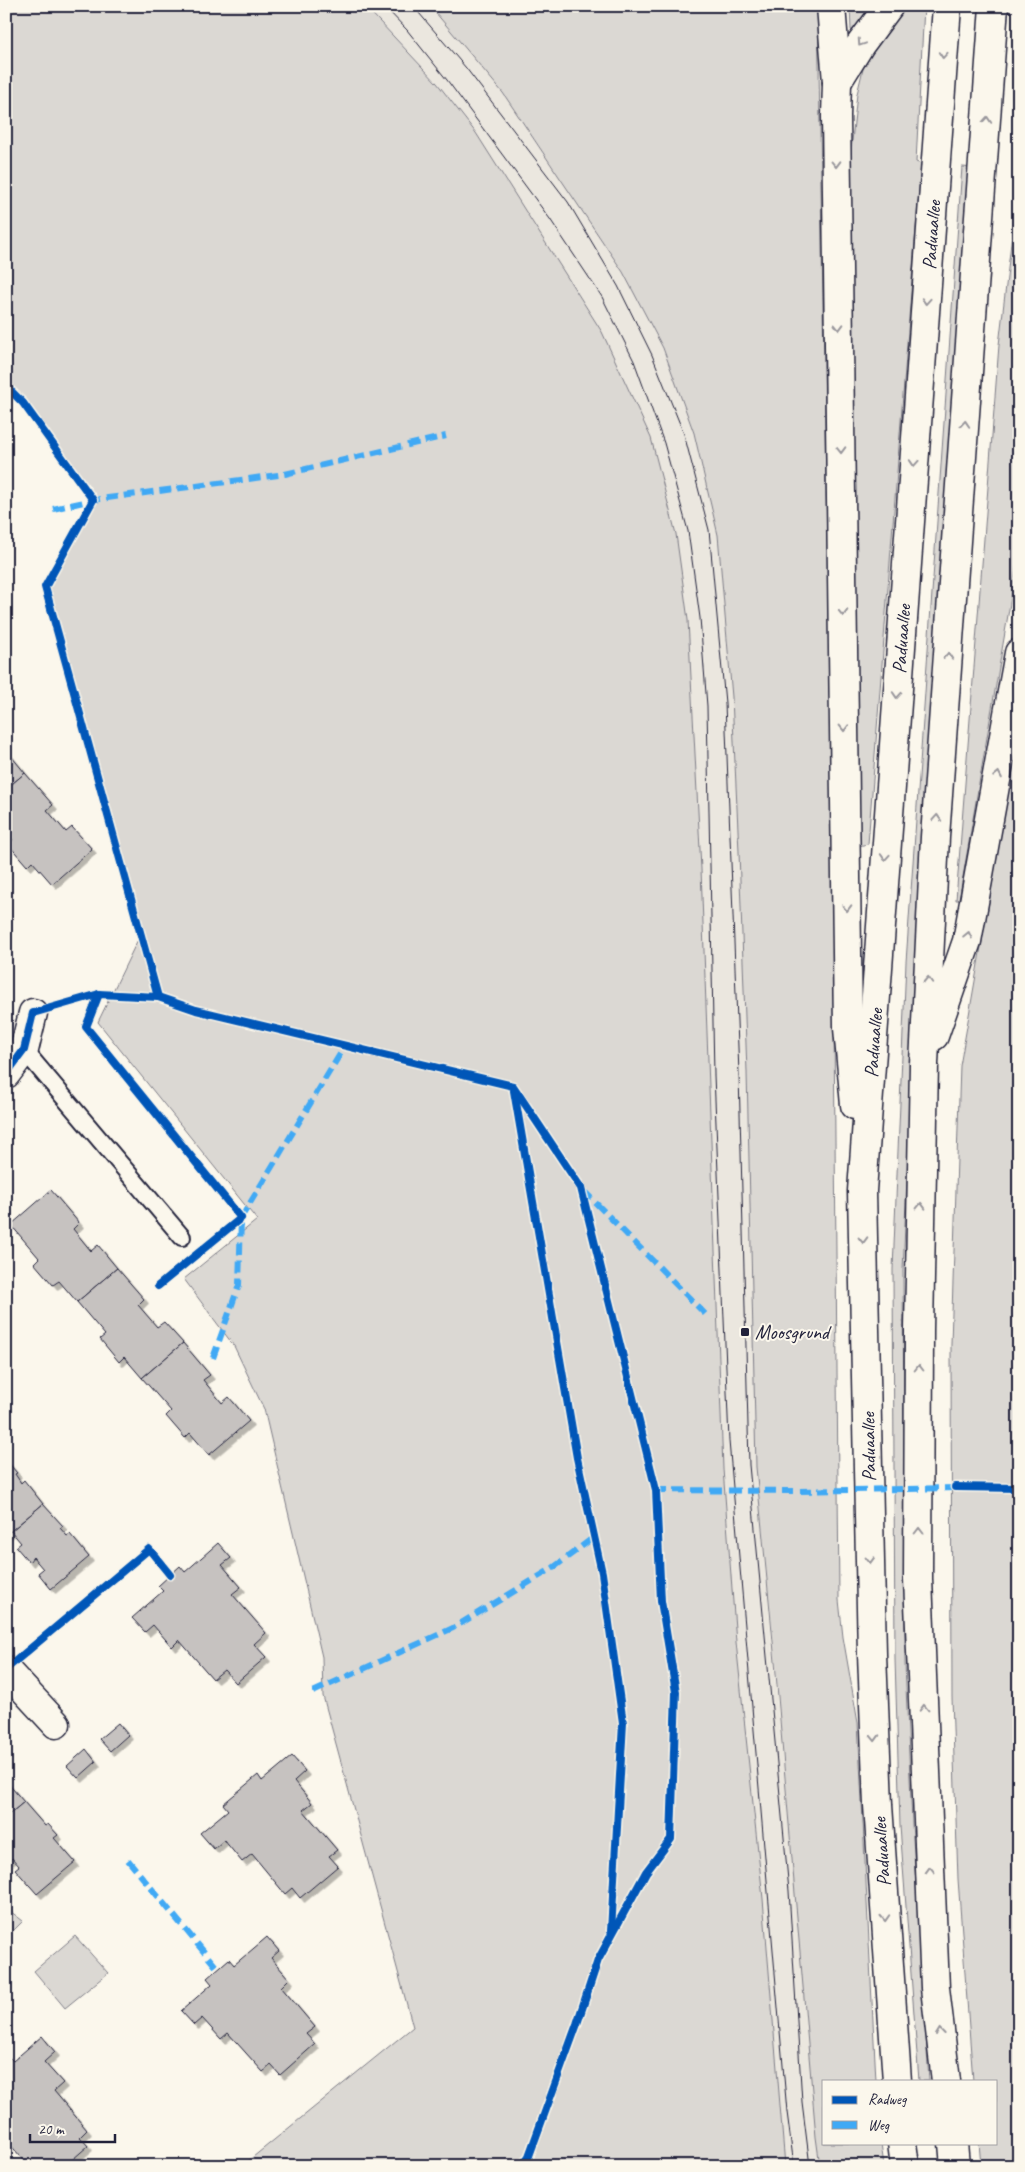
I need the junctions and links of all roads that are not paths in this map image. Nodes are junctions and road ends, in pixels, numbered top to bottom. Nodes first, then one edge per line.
1 (831, 6) edge
2 (889, 6) edge
3 (947, 6) edge
4 (994, 6) edge
5 (837, 82) junction
6 (1019, 653) edge
7 (32, 1013) dead end
8 (24, 1050) junction
9 (924, 1064) junction
10 (6, 1074) edge
11 (862, 1191) junction
12 (182, 1237) dead end
13 (6, 1670) edge
14 (56, 1724) dead end
15 (897, 2080) edge
16 (946, 2080) edge
17 (902, 2144) edge
18 (953, 2144) edge
19 (904, 2166) edge
20 (955, 2166) edge

1 - 5 main road
2 -> 5 main road
3 -> 11 main road, Paduaallee
9 -> 4 main road
5 -> 11 main road
9 -> 6 main road
7 - 8 main road
8 - 10 main road
8 - 12 lane
16 -> 9 main road
11 -> 15 main road, Paduaallee
13 - 14 main road
17 - 19 main road
18 - 20 main road

